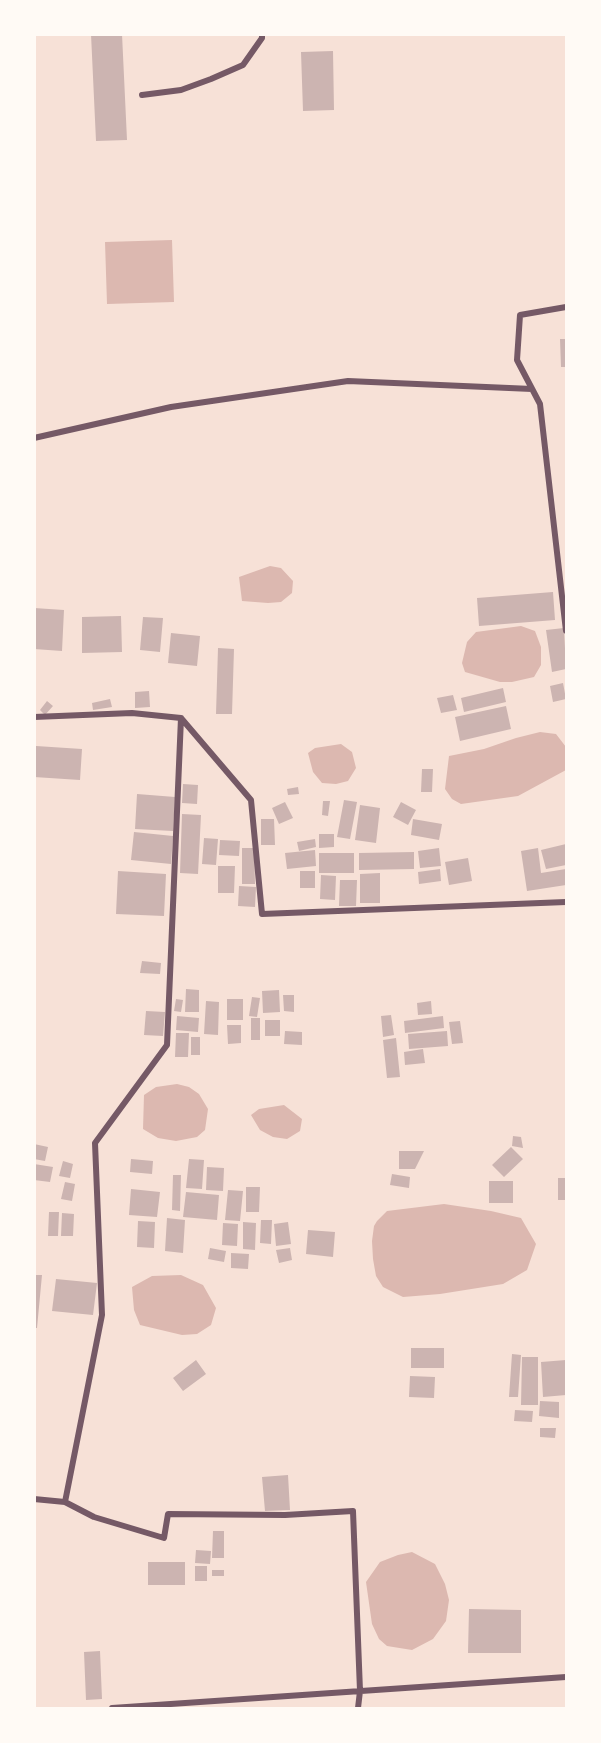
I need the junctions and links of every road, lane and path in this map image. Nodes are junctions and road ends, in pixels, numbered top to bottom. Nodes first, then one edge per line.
1 (262, 34) edge
2 (142, 95) dead end
3 (567, 307) edge
4 (532, 388) junction
5 (34, 438) edge
6 (567, 631) edge
7 (34, 717) edge
8 (182, 718) junction
9 (567, 902) edge
10 (34, 1499) edge
11 (65, 1502) junction
12 (567, 1677) edge
13 (360, 1691) junction
14 (112, 1708) edge
15 (358, 1708) edge

1 - 2 street
3 - 4 street
4 - 5 street
4 - 6 street
7 - 8 street
8 - 9 street
8 - 11 street
10 - 11 street
11 - 13 street
12 - 13 street
13 - 14 street
13 - 15 street

